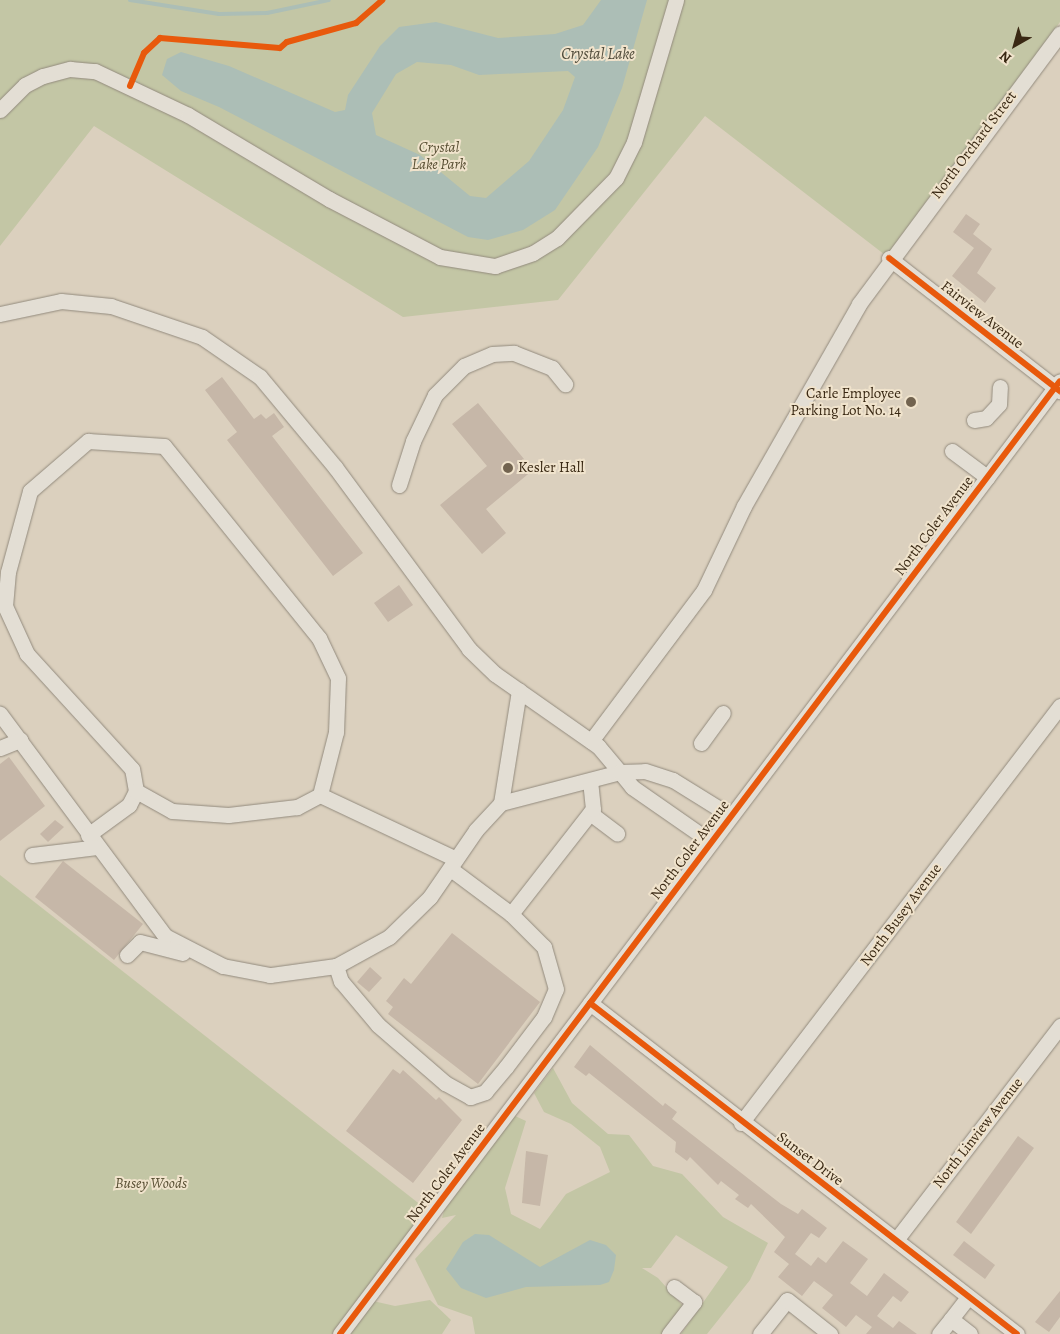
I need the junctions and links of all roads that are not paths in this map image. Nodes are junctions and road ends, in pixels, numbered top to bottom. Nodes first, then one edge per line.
1 (676, 0) edge
2 (1060, 32) edge
3 (0, 110) edge
4 (889, 258) junction
5 (0, 314) edge
6 (565, 384) dead end
7 (1058, 386) edge
8 (1000, 387) dead end
9 (974, 420) dead end
10 (952, 451) dead end
11 (987, 477) junction
12 (399, 485) dead end
13 (519, 690) junction
14 (1060, 706) edge
15 (722, 713) dead end
16 (0, 714) edge
17 (20, 740) junction
18 (591, 740) junction
19 (701, 743) dead end
20 (0, 748) edge
21 (620, 772) junction
22 (590, 781) junction
23 (136, 792) junction
24 (320, 795) junction
25 (501, 804) junction
26 (590, 812) junction
27 (731, 816) junction
28 (617, 833) dead end
29 (93, 841) junction
30 (711, 842) junction
31 (32, 855) dead end
32 (454, 864) junction
33 (511, 914) junction
34 (146, 915) junction
35 (140, 942) junction
36 (127, 954) dead end
37 (201, 958) junction
38 (336, 966) junction
39 (590, 1003) junction
40 (1060, 1026) edge
41 (741, 1123) junction
42 (896, 1240) junction
43 (674, 1287) dead end
44 (968, 1297) junction
45 (951, 1319) junction
46 (340, 1334) edge
47 (669, 1334) edge
48 (760, 1334) edge
49 (830, 1334) edge
50 (939, 1334) edge
51 (970, 1334) edge
52 (1016, 1334) edge

1 - 3 street
2 - 4 street, North Orchard Street
4 - 7 street, Fairview Avenue
4 - 18 street, North Orchard Street
5 - 13 street
6 - 12 street
7 - 11 street, North Coler Avenue
8 - 9 street
10 - 11 street
11 - 27 street, North Coler Avenue
13 - 18 street
13 - 25 street
14 - 41 street, North Busey Avenue
15 - 19 street
16 - 17 street
17 - 20 street
17 - 29 street
18 - 21 street
21 - 22 street
21 - 27 street
21 - 30 street
22 - 25 street
22 - 26 street
23 - 24 street
23 - 24 street
23 - 29 street
24 - 32 street
25 - 32 street
26 - 28 street
26 - 33 street
27 - 30 street, North Coler Avenue
29 - 31 street
29 - 34 street
30 - 39 street, North Coler Avenue
32 - 33 street
32 - 38 street
33 - 38 street
34 - 35 street
34 - 37 street
35 - 36 street
35 - 37 street
37 - 38 street
39 - 41 street, Sunset Drive
39 - 46 street, North Coler Avenue
40 - 42 street, North Linview Avenue
41 - 42 street, Sunset Drive
42 - 44 street, Sunset Drive
43 - 47 street
44 - 45 street
44 - 52 street, Sunset Drive
45 - 50 street
45 - 51 street
48 - 49 street

